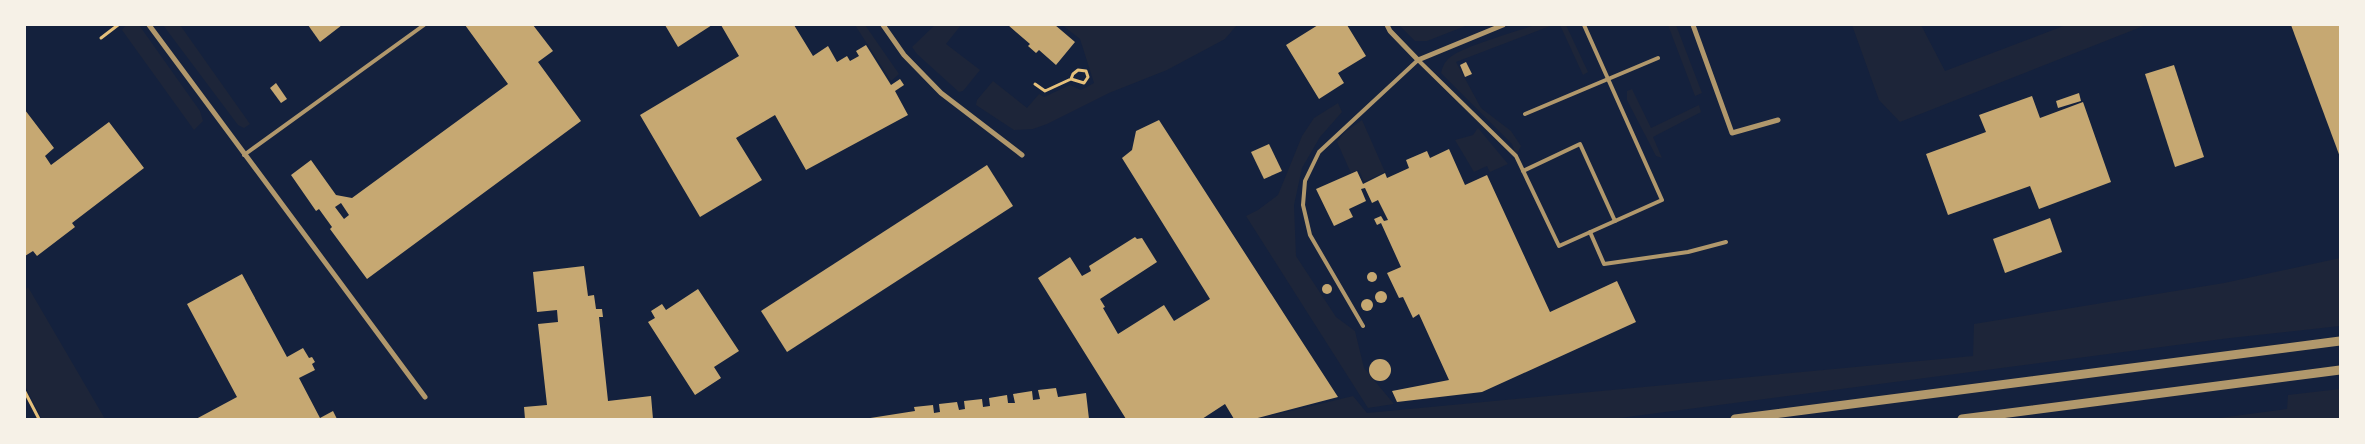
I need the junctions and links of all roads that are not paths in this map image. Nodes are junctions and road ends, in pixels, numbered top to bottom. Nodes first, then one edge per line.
1 (149, 25) edge
2 (424, 25) edge
3 (883, 25) edge
4 (1387, 25) edge
5 (1503, 25) edge
6 (1584, 25) edge
7 (1693, 25) edge
8 (1658, 58) dead end
9 (1418, 60) junction
10 (1608, 79) junction
11 (1525, 114) dead end
12 (1778, 120) dead end
13 (244, 155) junction
14 (1022, 155) dead end
15 (1523, 171) junction
16 (1616, 220) junction
17 (1590, 232) junction
18 (1726, 242) dead end
19 (1363, 326) dead end
20 (2340, 340) edge
21 (2340, 370) edge
22 (425, 398) dead end
23 (1735, 419) edge
24 (1962, 419) edge

1 - 13 street
2 - 13 lane
3 - 14 street
4 - 9 street
5 - 9 street
6 - 10 lane
7 - 12 street
8 - 10 lane
9 - 15 lane
9 - 19 lane
10 - 11 lane
10 - 16 lane
13 - 22 street
15 - 16 lane
15 - 17 lane
16 - 17 lane
17 - 18 lane
20 - 23 street
21 - 24 street

